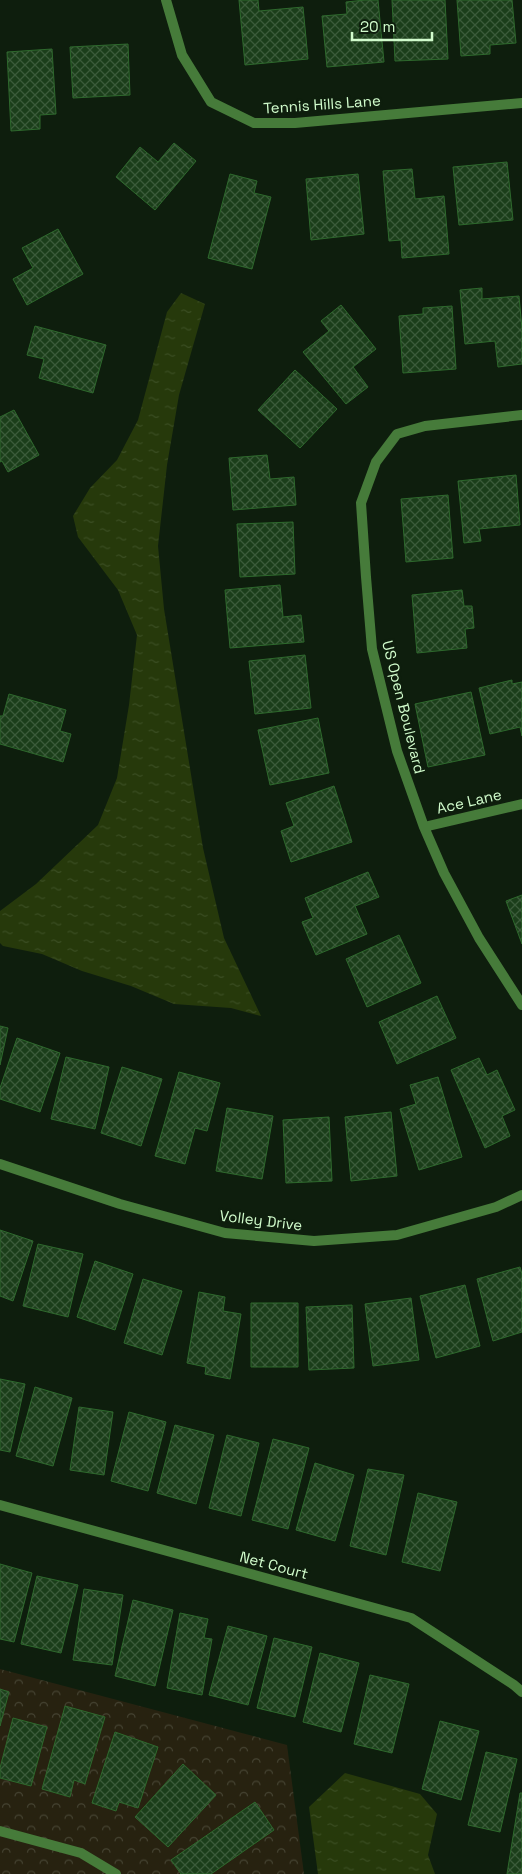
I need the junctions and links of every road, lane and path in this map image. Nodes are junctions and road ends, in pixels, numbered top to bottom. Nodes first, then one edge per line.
1 (166, 0) edge
2 (522, 103) edge
3 (522, 415) edge
4 (522, 804) edge
5 (424, 827) junction
6 (522, 1005) edge
7 (0, 1164) edge
8 (522, 1195) edge
9 (0, 1505) edge
10 (522, 1692) edge
11 (0, 1831) edge
12 (116, 1874) edge

1 - 2 street, Tennis Hills Lane
3 - 5 street, US Open Boulevard
4 - 5 street, Ace Lane
5 - 6 street, US Open Boulevard
7 - 8 street, Volley Drive
9 - 10 street, Net Court
11 - 12 street

